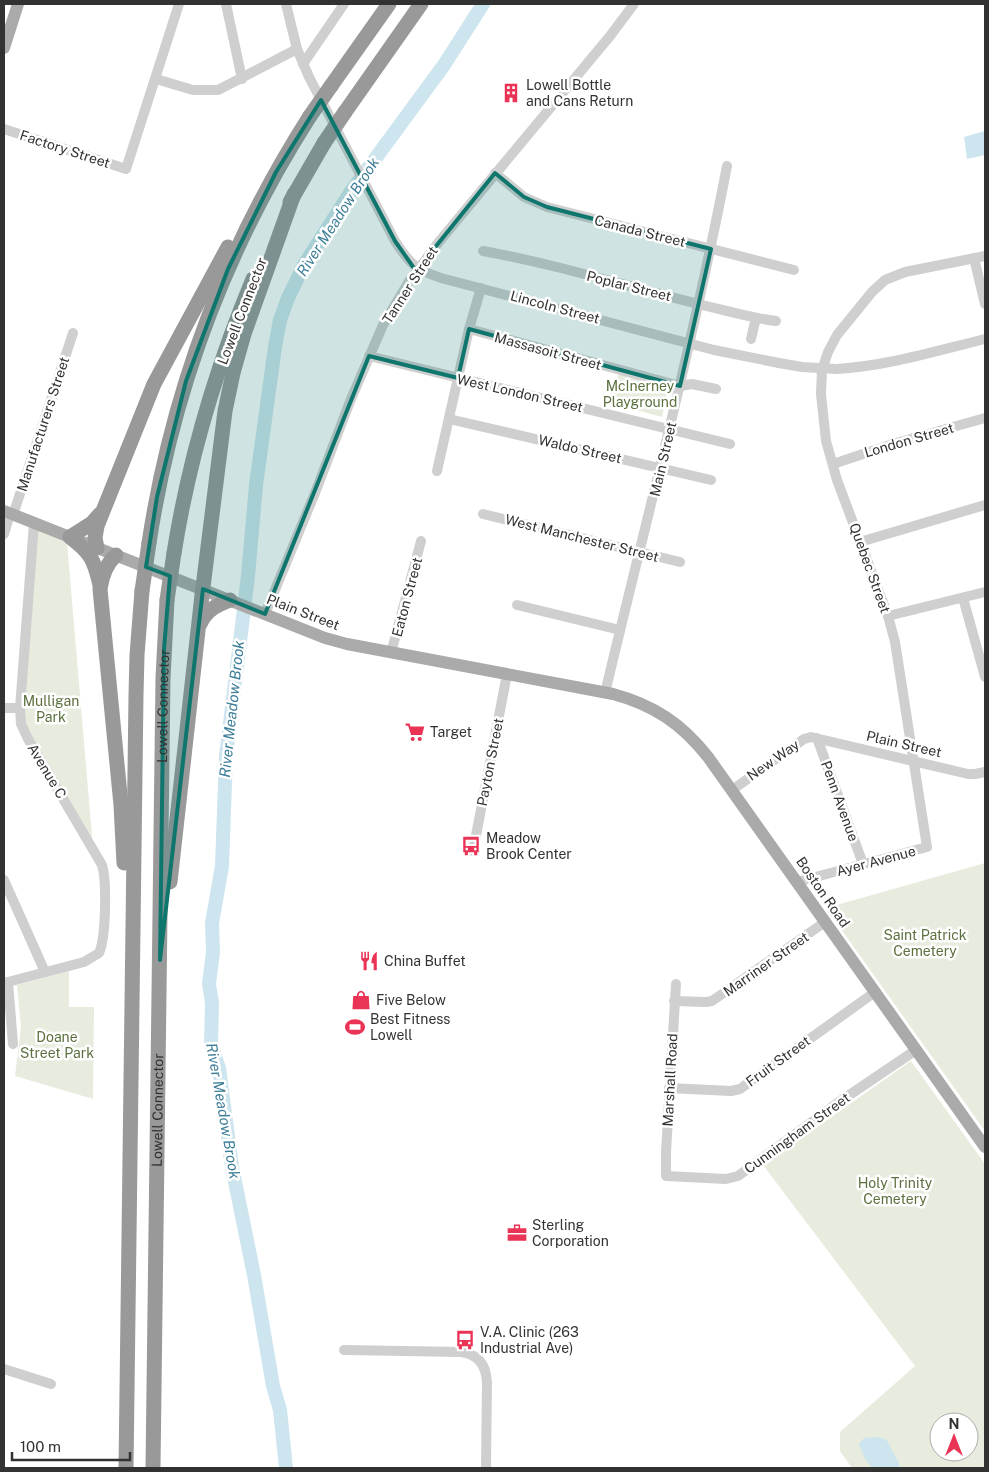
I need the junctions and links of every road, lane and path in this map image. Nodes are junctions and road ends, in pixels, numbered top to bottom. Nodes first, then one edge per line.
1 (18, 4) edge
2 (179, 4) edge
3 (226, 4) edge
4 (286, 4) edge
5 (344, 4) edge
6 (389, 4) edge
7 (421, 4) edge
8 (634, 4) edge
9 (4, 48) edge
10 (297, 50) junction
11 (303, 64) junction
12 (156, 79) junction
13 (242, 79) junction
14 (4, 129) edge
15 (288, 153) junction
16 (727, 166) dead end
17 (495, 173) junction
18 (294, 194) junction
19 (711, 249) junction
20 (482, 251) dead end
21 (985, 256) edge
22 (974, 258) junction
23 (418, 269) junction
24 (794, 270) dead end
25 (481, 288) junction
26 (699, 304) junction
27 (985, 304) edge
28 (756, 318) junction
29 (776, 321) dead end
30 (469, 329) junction
31 (72, 333) dead end
32 (751, 338) dead end
33 (985, 339) edge
34 (690, 343) junction
35 (369, 356) junction
36 (458, 378) junction
37 (680, 386) junction
38 (716, 389) dead end
39 (985, 418) edge
40 (449, 419) junction
41 (670, 429) junction
42 (730, 444) dead end
43 (833, 464) junction
44 (661, 468) junction
45 (438, 471) dead end
46 (711, 480) dead end
47 (985, 506) edge
48 (103, 509) junction
49 (9, 513) edge
50 (483, 514) dead end
51 (34, 523) junction
52 (4, 534) edge
53 (70, 538) junction
54 (421, 541) dead end
55 (860, 542) junction
56 (97, 548) junction
57 (640, 552) junction
58 (116, 555) junction
59 (680, 562) dead end
60 (100, 589) junction
61 (203, 589) junction
62 (985, 592) edge
63 (963, 598) junction
64 (230, 600) junction
65 (517, 604) dead end
66 (260, 612) junction
67 (888, 616) junction
68 (200, 624) junction
69 (620, 630) junction
70 (391, 653) junction
71 (507, 674) junction
72 (985, 677) edge
73 (605, 693) junction
74 (4, 708) edge
75 (20, 708) junction
76 (817, 738) junction
77 (913, 762) junction
78 (985, 772) edge
79 (732, 790) junction
80 (927, 847) joint
81 (473, 851) dead end
82 (863, 864) junction
83 (4, 880) edge
84 (797, 882) junction
85 (825, 922) junction
86 (133, 960) junction
87 (160, 960) junction
88 (45, 972) junction
89 (6, 982) edge
90 (676, 984) dead end
91 (875, 992) junction
92 (674, 1001) junction
93 (13, 1044) dead end
94 (916, 1050) junction
95 (669, 1088) junction
96 (985, 1147) edge
97 (666, 1176) joint
98 (344, 1350) dead end
99 (7, 1370) edge
100 (51, 1384) dead end
101 (126, 1468) edge
102 (153, 1468) edge
103 (486, 1468) edge

1 - 9 main road
2 - 12 street
3 - 13 street
4 - 10 street, Lincoln Street
5 - 11 street
6 - 15 highway, Lowell Connector, bridge
7 - 18 highway, Lowell Connector, bridge
8 - 17 street, Tanner Street
10 - 11 street, Lincoln Street
10 - 13 street
11 - 23 street, Lincoln Street
12 - 13 street
12 - 14 street, Factory Street
15 - 48 highway
15 - 86 highway, Lowell Connector, bridge
16 - 19 street, Main Street
17 - 19 street, Canada Street
17 - 23 street, Tanner Street
18 - 61 highway
18 - 87 highway, Lowell Connector, bridge
19 - 24 street, Canada Street
19 - 26 street, Main Street
20 - 26 street, Poplar Street
21 - 22 street, Quebec Street
22 - 27 street
22 - 43 street, Quebec Street
23 - 25 street, Lincoln Street
23 - 35 street, Tanner Street
25 - 30 street
25 - 34 street, Lincoln Street
26 - 28 street, Poplar Street
26 - 34 street, Main Street
28 - 29 street, Poplar Street
28 - 32 street
30 - 36 street
30 - 37 street, Massasoit Street
31 - 49 street, Manufacturers Street
33 - 34 street, Lincoln Street, bridge
34 - 37 street, Main Street
35 - 36 street, West London Street
35 - 66 street, Tanner Street
36 - 40 street
36 - 41 street, West London Street
37 - 38 street, Massasoit Street
37 - 41 street, Main Street
39 - 43 street, London Street
40 - 44 street, Waldo Street
40 - 45 street
41 - 42 street, West London Street
41 - 44 street, Main Street
43 - 55 street, Quebec Street
44 - 46 street, Waldo Street
44 - 57 street, Main Street
47 - 55 street
48 - 53 highway
48 - 56 highway
49 - 51 main road, Plain Street
49 - 52 street, Manufacturers Street
50 - 57 street, West Manchester Street
51 - 53 main road, Plain Street
51 - 75 street, Avenue C
53 - 56 main road, Plain Street
53 - 60 highway
54 - 70 street, Eaton Street
55 - 67 street, Quebec Street
56 - 58 main road, Plain Street
57 - 59 street, West Manchester Street
57 - 69 street, Main Street
58 - 60 highway
58 - 61 main road, Plain Street
60 - 86 highway
61 - 64 main road, Plain Street
61 - 68 highway
62 - 63 street
63 - 67 street
63 - 72 street
64 - 66 main road, Plain Street
64 - 68 highway
65 - 69 street
66 - 70 main road, Plain Street
67 - 77 street, Quebec Street
68 - 87 highway
69 - 73 street, Main Street
70 - 71 main road, Plain Street
71 - 73 main road, Plain Street
71 - 81 street, Payton Street
73 - 79 main road, Boston Road
74 - 75 street
75 - 88 street, Avenue C
76 - 77 street, Plain Street
76 - 79 street, New Way
76 - 82 street, Penn Avenue
77 - 78 street, Plain Street
77 - 80 street, Quebec Street
79 - 84 main road, Boston Road
80 - 82 street, Ayer Avenue
82 - 84 street, Ayer Avenue
83 - 88 street
84 - 85 main road, Boston Road
85 - 91 main road, Boston Road
85 - 92 street, Marriner Street
86 - 101 highway, Lowell Connector
87 - 102 highway, Lowell Connector
88 - 89 street
89 - 93 street
90 - 92 street, Marshall Road
91 - 94 main road, Boston Road
91 - 95 street, Fruit Street
92 - 95 street, Marshall Road
94 - 96 main road, Boston Road
94 - 97 street, Cunningham Street
95 - 97 street, Marshall Road
98 - 103 street
99 - 100 street

